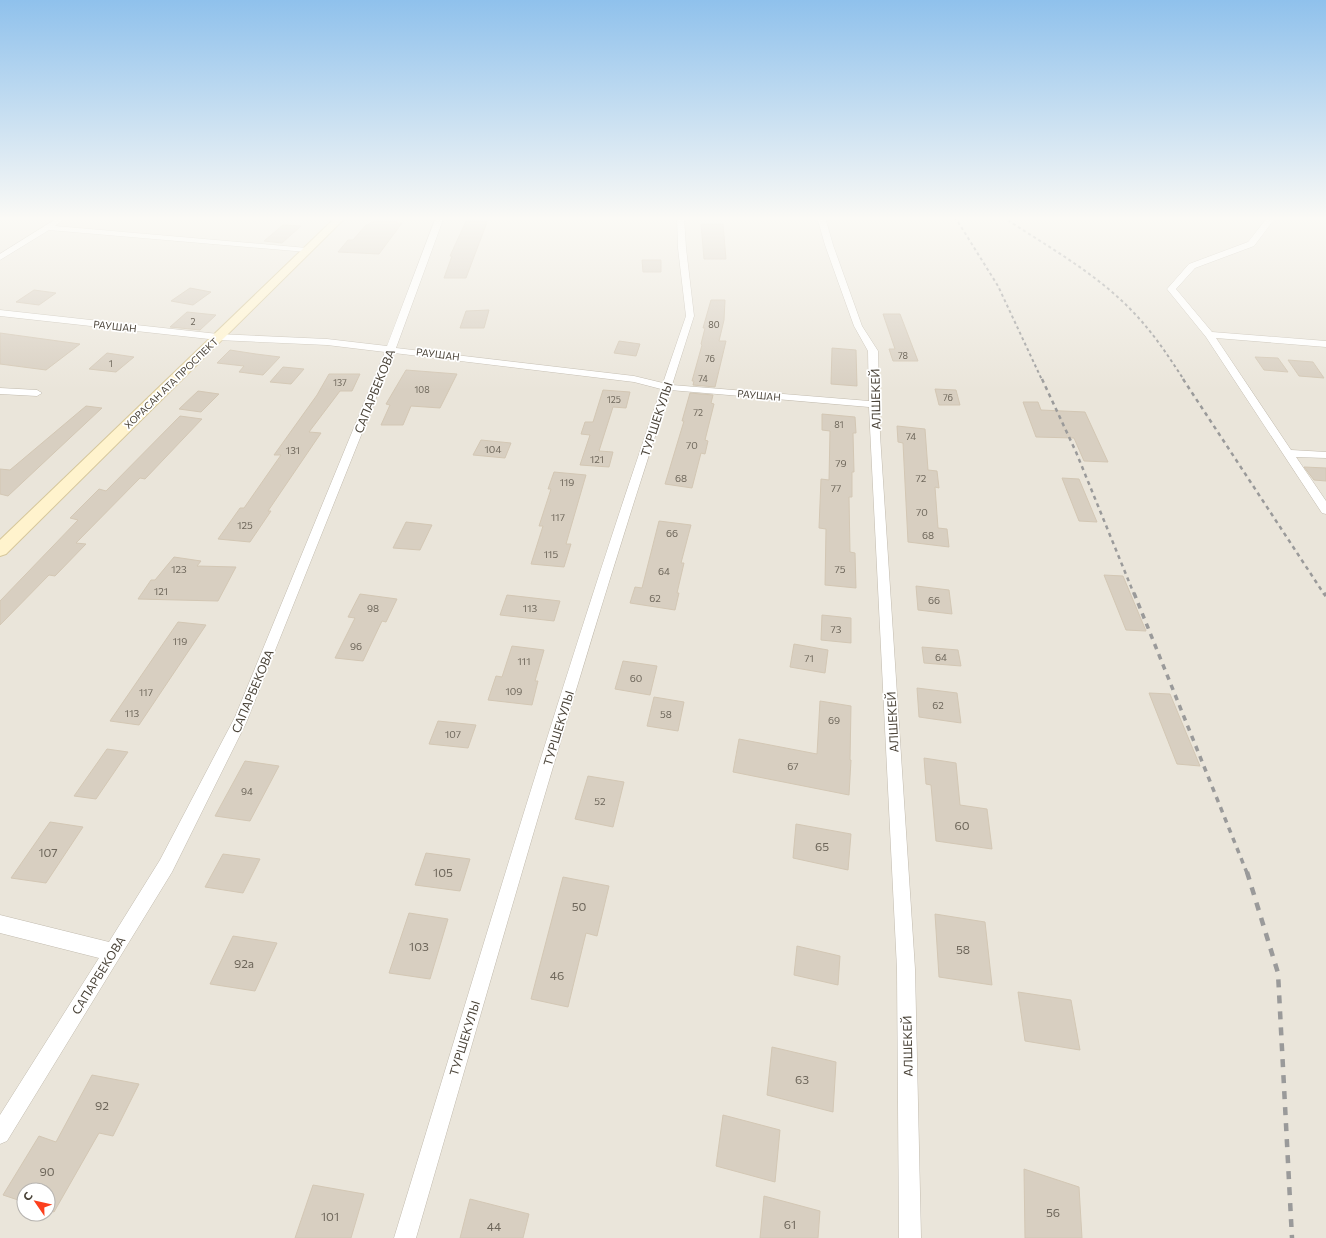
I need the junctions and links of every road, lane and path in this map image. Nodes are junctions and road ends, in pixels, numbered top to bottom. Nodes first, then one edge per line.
1 (281, 275) edge
2 (418, 275) edge
3 (685, 275) edge
4 (840, 275) edge
5 (1184, 275) edge
6 (0, 313) edge
7 (1210, 335) junction
8 (218, 336) junction
9 (1326, 344) edge
10 (391, 348) junction
11 (666, 387) junction
12 (0, 392) edge
13 (38, 393) dead end
14 (875, 404) junction
15 (1289, 453) junction
16 (1326, 455) edge
17 (1326, 510) edge
18 (0, 550) edge
19 (0, 924) edge
20 (112, 952) junction
21 (0, 1134) edge
22 (405, 1238) edge
23 (910, 1238) edge

1 - 8 main road, ХОРАСАН АТА ПРОСПЕКТ
2 - 10 street, САПАРБЕКОВА
3 - 11 street, ТУРШЕКУЛЫ
4 - 14 street, АЛШЕКЕЙ
5 - 7 street
6 - 8 street, РАУШАН
7 - 9 street
7 - 15 street
8 - 10 street, РАУШАН
8 - 18 main road, ХОРАСАН АТА ПРОСПЕКТ
10 - 11 street, РАУШАН
10 - 20 street, САПАРБЕКОВА
11 - 14 street, РАУШАН
11 - 22 street, ТУРШЕКУЛЫ
12 - 13 street
14 - 23 street, АЛШЕКЕЙ
15 - 16 street
15 - 17 street
19 - 20 street
20 - 21 street, САПАРБЕКОВА

